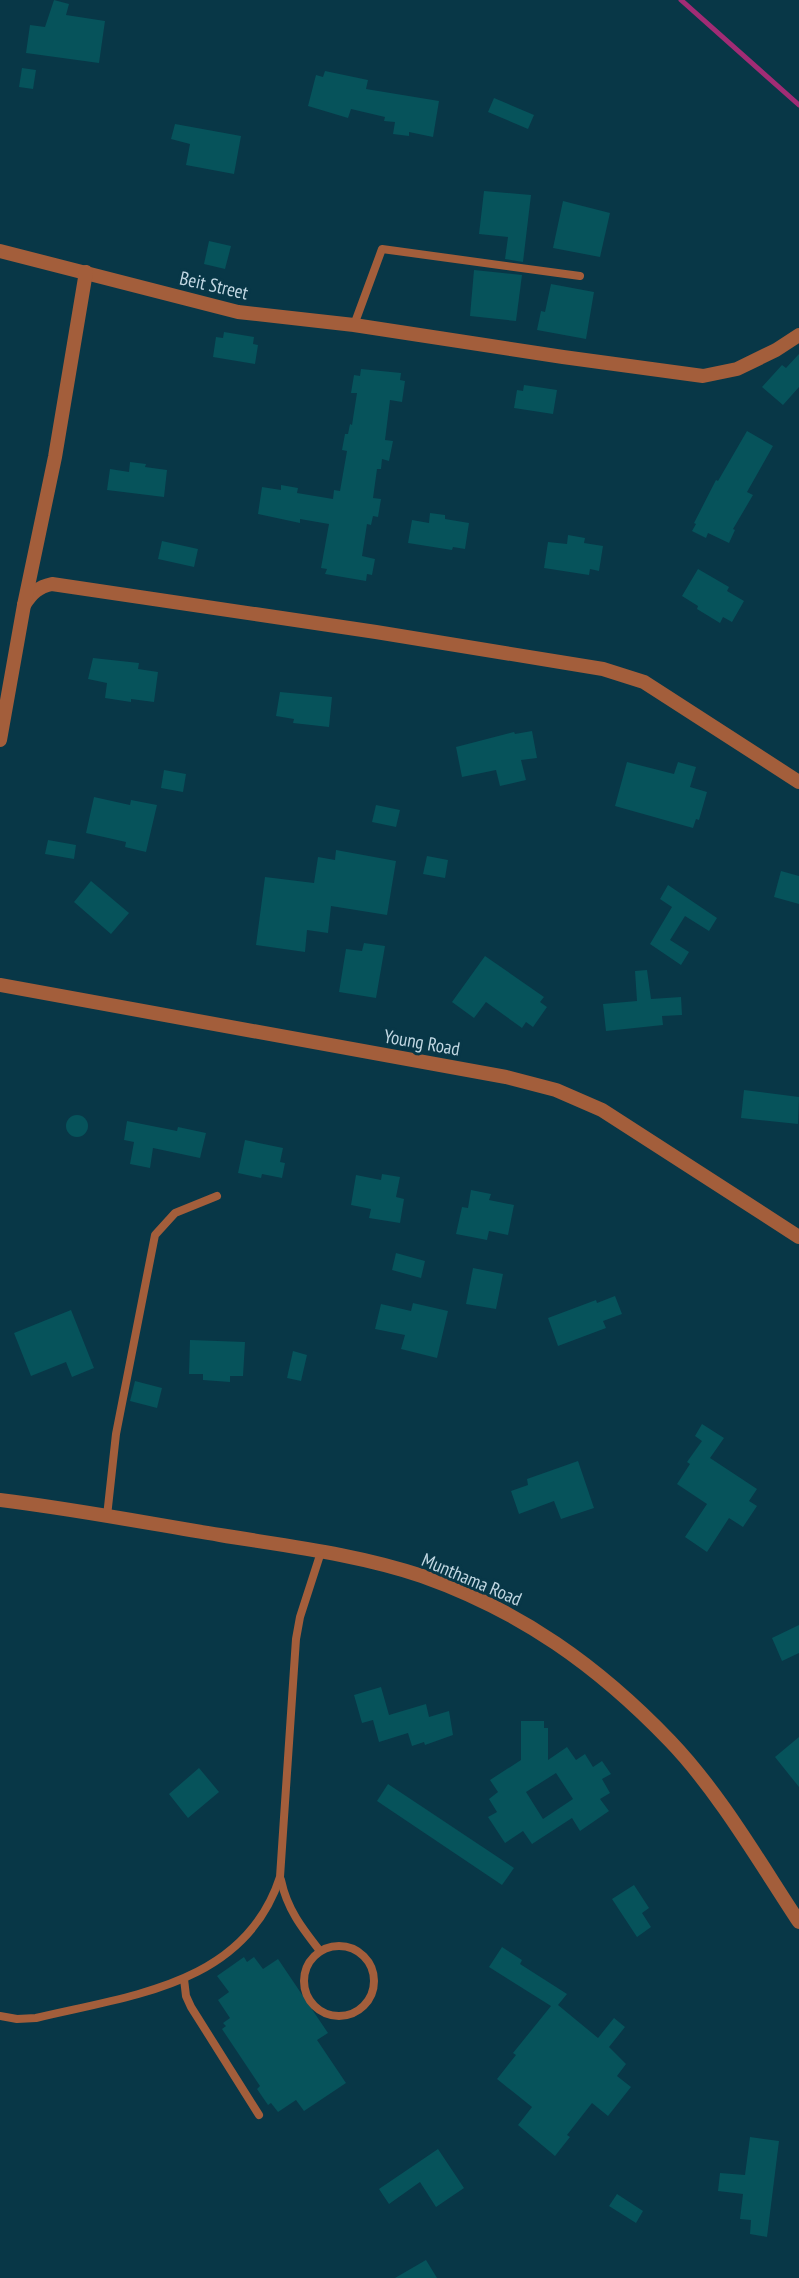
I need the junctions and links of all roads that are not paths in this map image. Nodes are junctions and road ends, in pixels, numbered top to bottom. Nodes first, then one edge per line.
1 (0, 251) edge
2 (86, 272) junction
3 (580, 276) dead end
4 (354, 325) junction
5 (799, 335) edge
6 (24, 604) junction
7 (0, 740) edge
8 (799, 782) edge
9 (0, 985) edge
10 (217, 1196) dead end
11 (799, 1237) edge
12 (0, 1500) edge
13 (107, 1516) junction
14 (321, 1552) junction
15 (280, 1877) junction
16 (799, 1922) edge
17 (320, 1951) junction
18 (184, 1979) junction
19 (0, 2016) edge
20 (259, 2115) dead end

1 - 2 street, Beit Street
2 - 4 street, Beit Street
2 - 6 street
3 - 4 lane
4 - 5 street, Beit Street
6 - 7 street
6 - 8 street
9 - 11 street, Young Road
10 - 13 lane
12 - 13 street, Munthama Road
13 - 14 street, Munthama Road
14 - 15 lane
14 - 16 street, Munthama Road
15 - 17 lane
15 - 18 lane
17 - 17 lane
18 - 19 lane
18 - 20 lane

